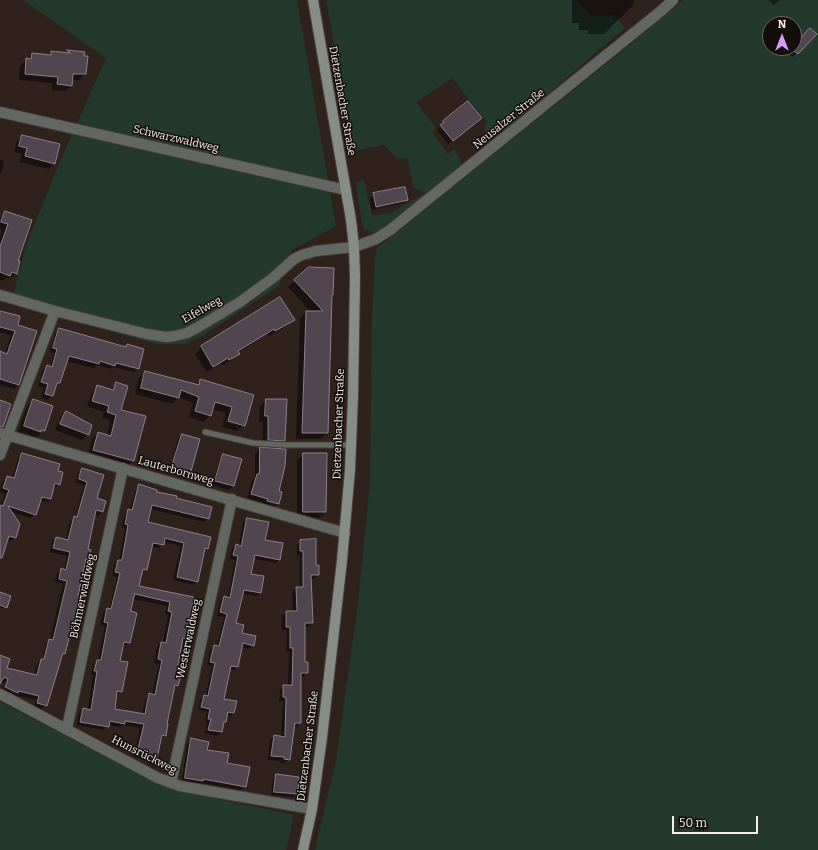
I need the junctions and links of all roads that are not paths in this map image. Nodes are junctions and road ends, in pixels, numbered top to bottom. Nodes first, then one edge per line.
1 (313, 0) edge
2 (673, 0) edge
3 (0, 112) edge
4 (346, 190) junction
5 (354, 247) junction
6 (0, 295) edge
7 (56, 311) junction
8 (205, 432) dead end
9 (4, 434) edge
10 (351, 445) junction
11 (0, 455) edge
12 (123, 468) junction
13 (232, 499) junction
14 (345, 533) junction
15 (0, 694) edge
16 (67, 728) junction
17 (170, 783) junction
18 (312, 809) junction
19 (303, 850) edge

1 - 4 main road, Dietzenbacher Straße
2 - 5 street, Neusalzer Straße
3 - 4 street, Schwarzwaldweg
4 - 5 main road, Dietzenbacher Straße
5 - 7 street, Eifelweg
5 - 10 main road, Dietzenbacher Straße
6 - 7 street, Eifelweg
7 - 9 street
8 - 10 lane
9 - 11 street
9 - 12 street, Lauterbornweg
10 - 14 main road, Dietzenbacher Straße
12 - 13 street, Lauterbornweg
12 - 16 street, Böhmerwaldweg
13 - 14 street, Lauterbornweg
13 - 17 street, Westerwaldweg
14 - 18 main road, Dietzenbacher Straße
15 - 16 street, Hunsrückweg
16 - 17 street, Hunsrückweg
17 - 18 street, Hunsrückweg
18 - 19 main road, Dietzenbacher Straße

